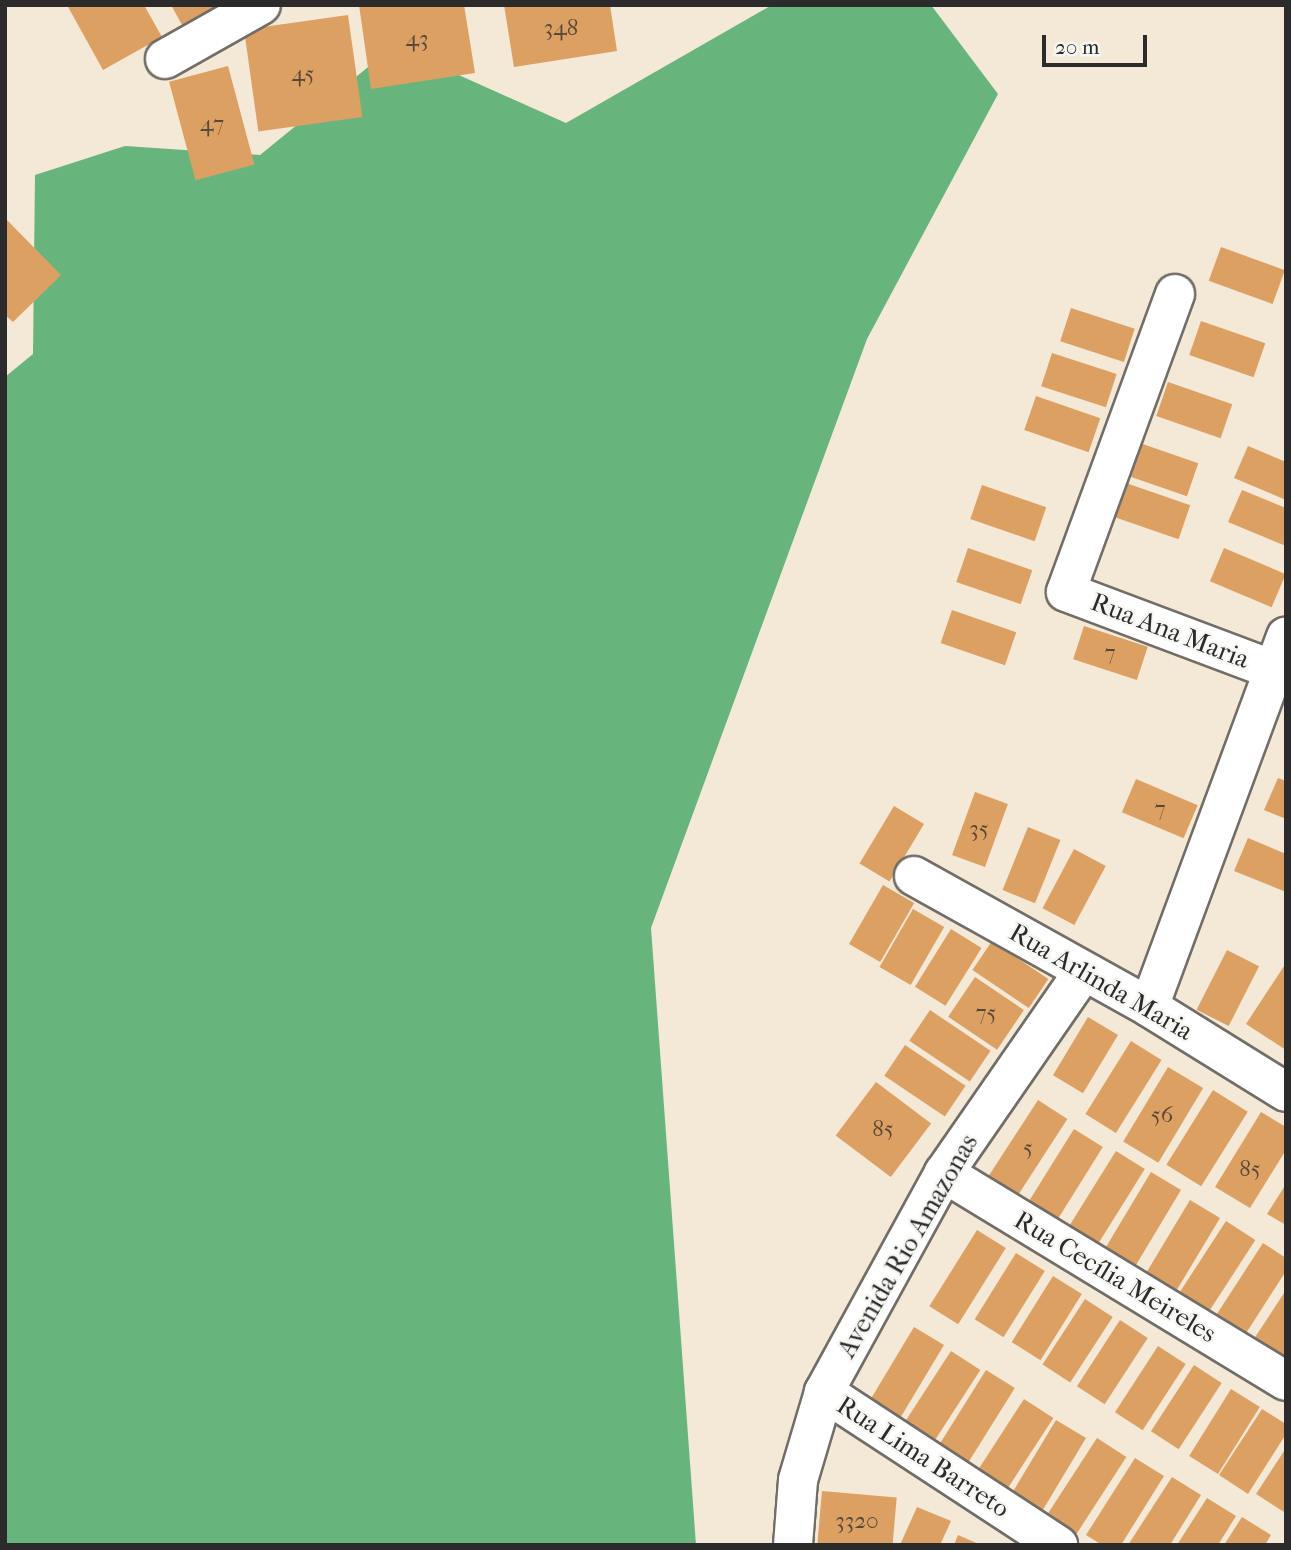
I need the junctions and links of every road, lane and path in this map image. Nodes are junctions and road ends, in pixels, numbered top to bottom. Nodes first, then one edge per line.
1 (261, 5) edge
2 (165, 59) dead end
3 (1175, 294) dead end
4 (1280, 653) edge
5 (914, 876) dead end
6 (1083, 972) junction
7 (1149, 1007) junction
8 (1286, 1092) edge
9 (944, 1173) junction
10 (1286, 1381) edge
11 (824, 1392) junction
12 (793, 1545) edge
13 (1058, 1545) edge

1 - 2 street
3 - 4 street, Rua Ana Maria
4 - 7 street
5 - 6 street, Rua Arlinda Maria
6 - 7 street, Rua Arlinda Maria
6 - 9 street, Avenida Rio Amazonas
7 - 8 street, Rua Arlinda Maria
9 - 10 street, Rua Cecília Meireles
9 - 11 street, Avenida Rio Amazonas
11 - 12 street, Avenida Rio Amazonas
11 - 13 street, Rua Lima Barreto

